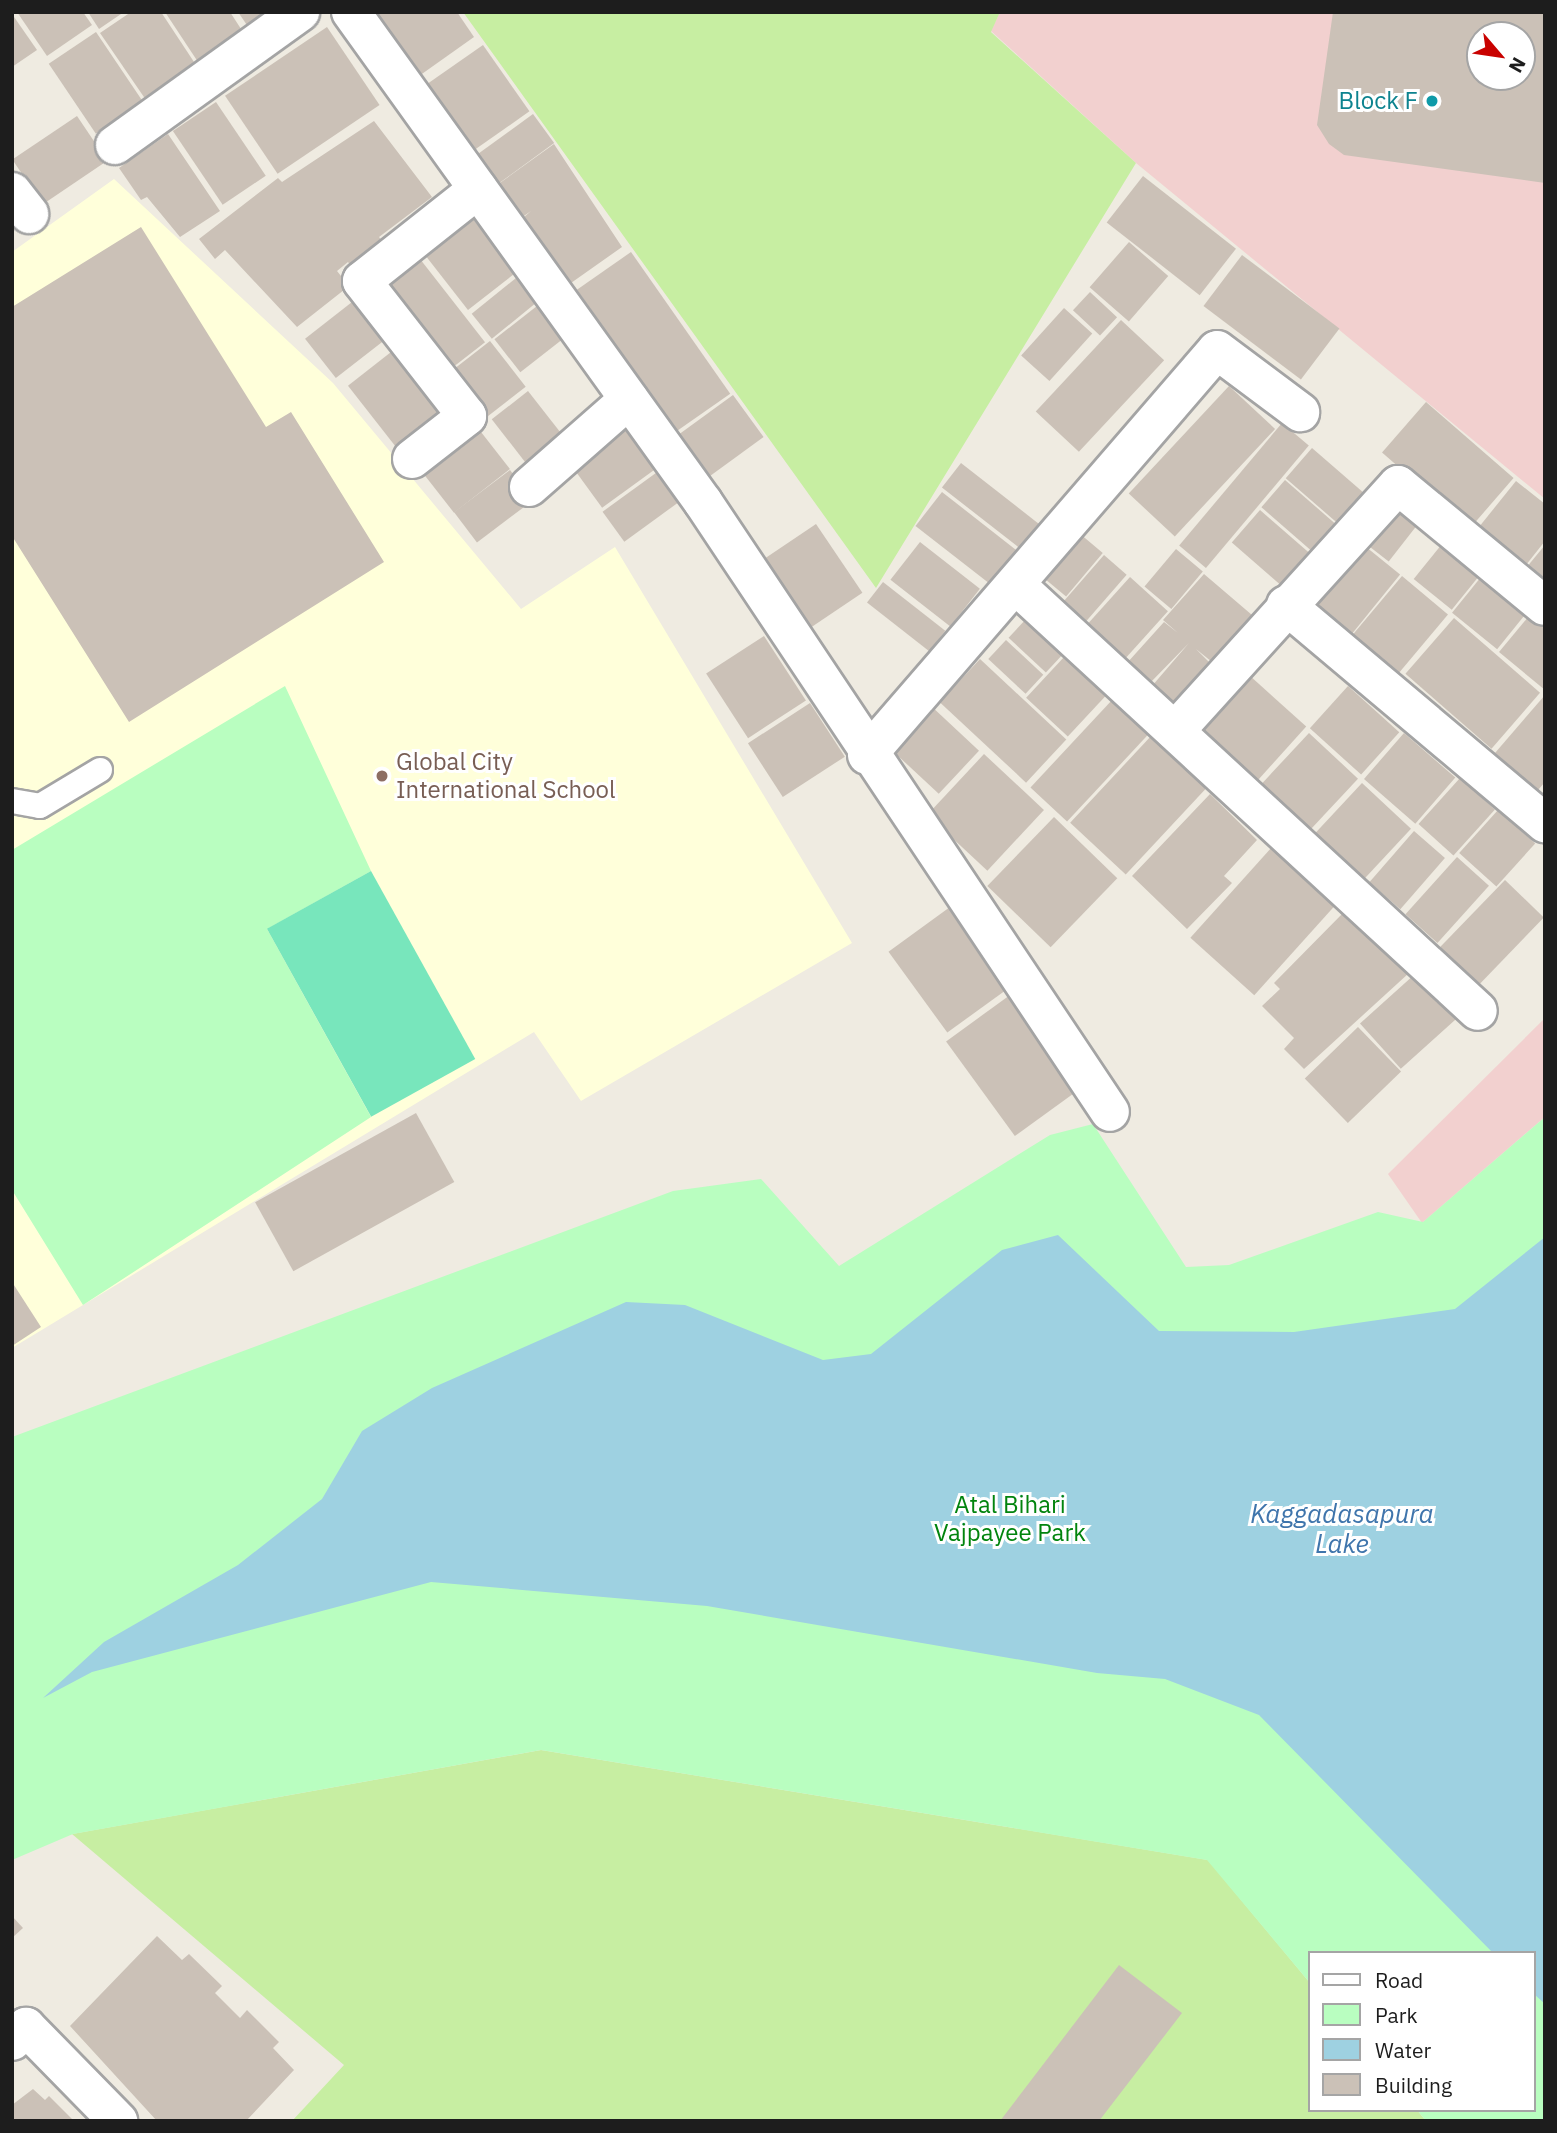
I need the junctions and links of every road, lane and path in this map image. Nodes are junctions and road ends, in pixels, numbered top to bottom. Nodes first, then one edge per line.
1 (300, 12) edge
2 (351, 12) edge
3 (115, 145) dead end
4 (478, 188) junction
5 (629, 399) junction
6 (1300, 412) dead end
7 (412, 459) dead end
8 (529, 486) dead end
9 (1016, 585) junction
10 (1286, 605) junction
11 (1545, 606) edge
12 (1175, 730) junction
13 (867, 755) junction
14 (100, 769) dead end
15 (12, 801) edge
16 (1545, 822) edge
17 (1478, 1011) dead end
18 (1110, 1112) dead end
19 (12, 2041) edge
20 (12, 2046) edge
21 (86, 2121) edge
22 (118, 2121) edge

1 - 3 street
2 - 4 street
4 - 5 street
4 - 7 street
5 - 8 street
5 - 13 street
6 - 9 street
9 - 12 street
9 - 13 street
10 - 11 street
10 - 12 street
10 - 16 street
12 - 17 street
13 - 18 street
14 - 15 lane
19 - 22 street
20 - 21 street

